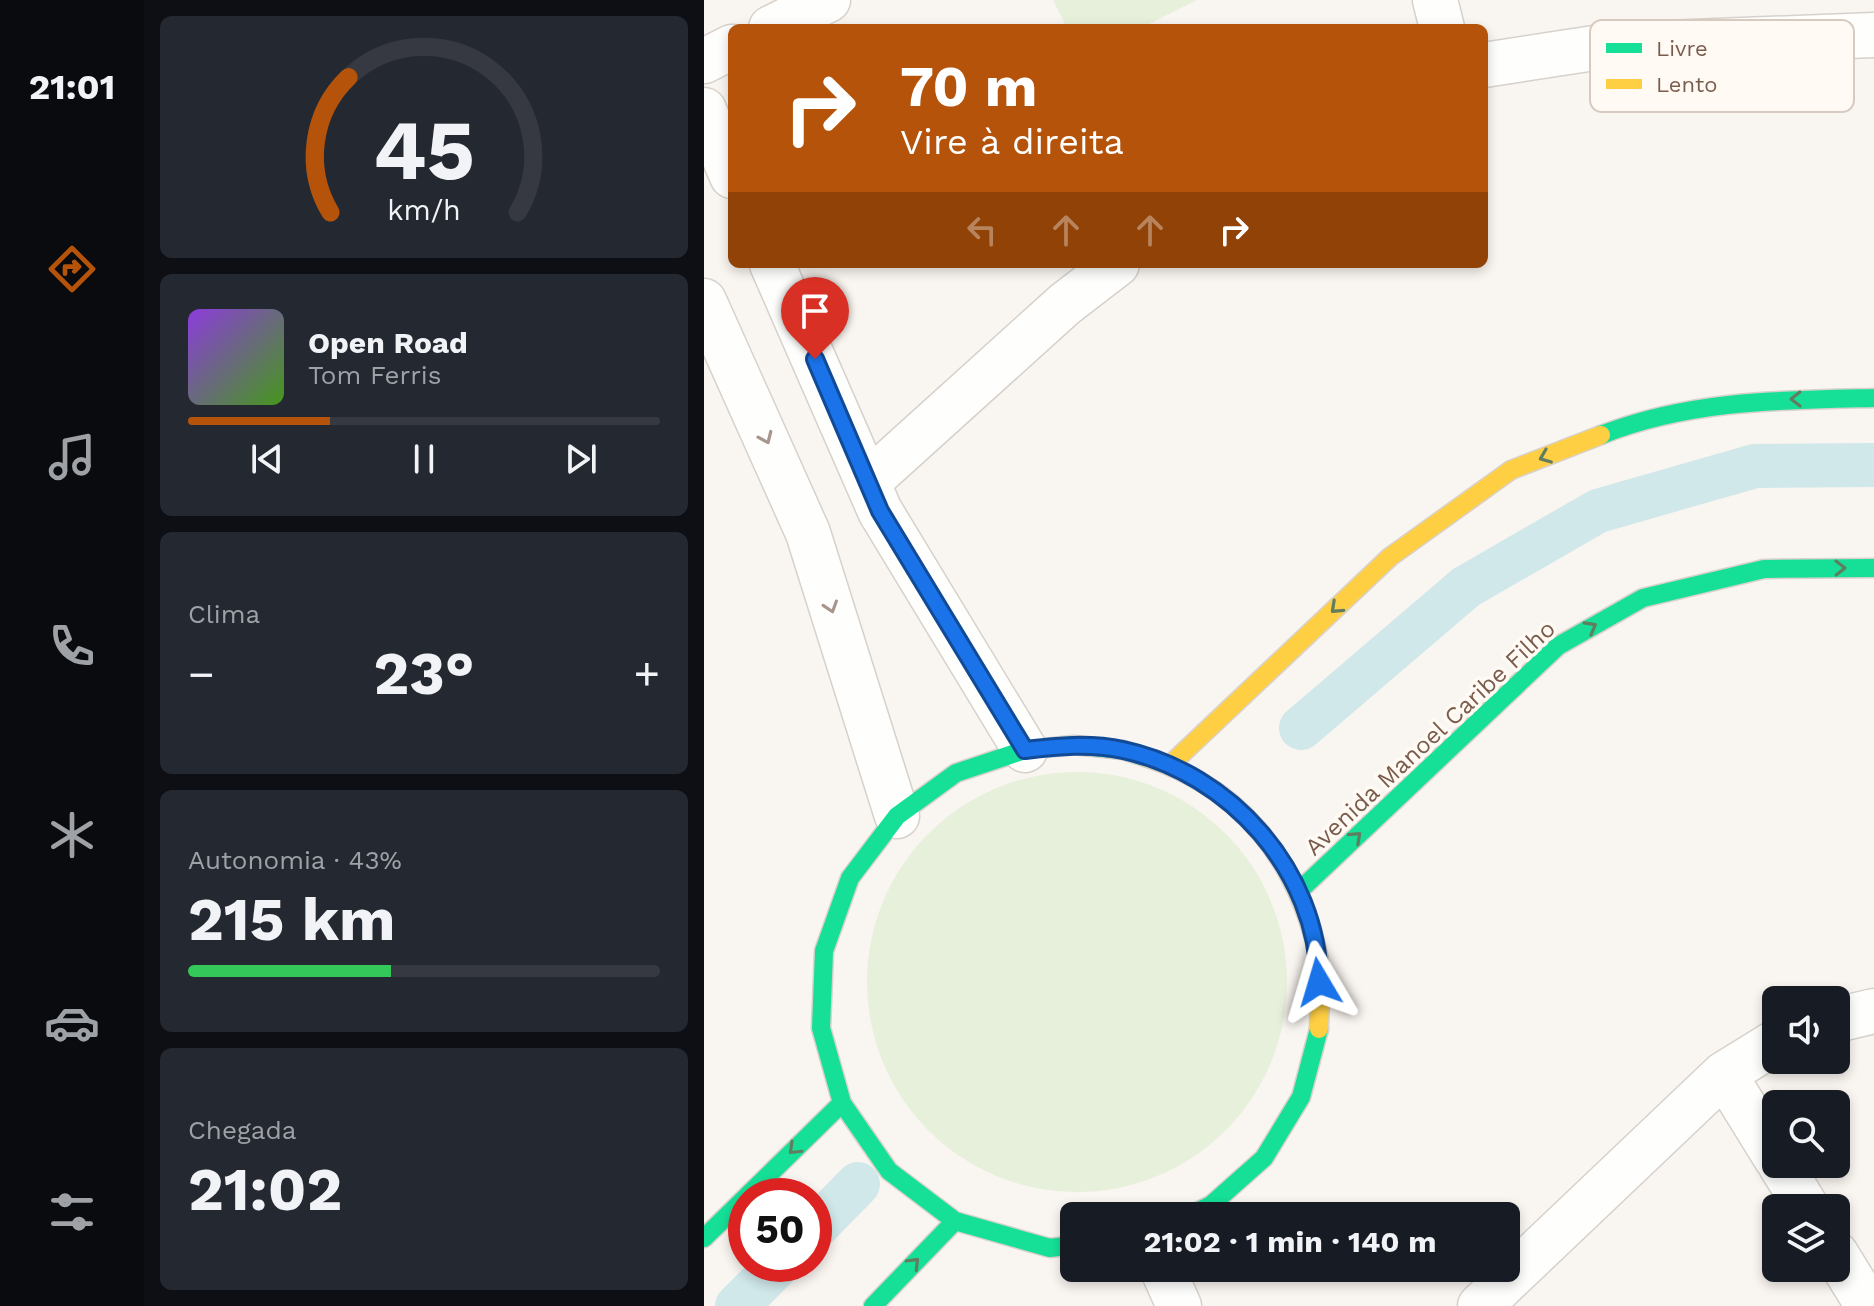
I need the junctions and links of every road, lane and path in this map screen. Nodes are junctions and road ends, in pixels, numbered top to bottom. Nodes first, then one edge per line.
1 (828, 0) edge
2 (1435, 0) edge
3 (779, 24) edge
4 (1441, 24) edge
5 (1874, 35) edge
6 (1854, 36) edge
7 (728, 49) edge
8 (1590, 49) edge
9 (704, 61) edge
10 (1488, 64) edge
11 (704, 110) edge
12 (728, 167) edge
13 (774, 268) edge
14 (1112, 268) edge
15 (704, 301) edge
16 (1874, 398) edge
17 (868, 482) junction
18 (1874, 568) edge
19 (1025, 750) junction
20 (1170, 765) junction
21 (897, 816) junction
22 (1299, 891) junction
23 (1874, 1011) edge
24 (1850, 1017) edge
25 (1762, 1051) edge
26 (1724, 1074) junction
27 (842, 1103) junction
28 (1762, 1135) edge
29 (765, 1178) edge
30 (1214, 1202) edge
31 (728, 1214) edge
32 (955, 1221) junction
33 (704, 1238) edge
34 (1060, 1247) edge
35 (1850, 1277) edge
36 (1168, 1282) edge
37 (873, 1306) edge
38 (1179, 1306) edge
39 (1480, 1306) edge
40 (1868, 1306) edge

1 - 3 street
2 - 4 street
5 - 6 street
7 - 9 street
8 - 10 street
11 - 12 street
13 - 17 street
14 - 17 street
15 -> 21 street
16 -> 20 main road
17 - 19 street
22 -> 18 main road, Avenida Manoel Caribe Filho
19 - 20 main road
19 - 21 main road
20 - 22 main road
21 - 27 main road
22 - 30 main road
23 - 24 street
25 - 26 street
26 - 28 street
26 - 39 street
27 -> 29 main road
27 - 32 main road
31 - 33 main road
32 - 34 main road
37 -> 32 main road
35 - 40 street
36 - 38 street

